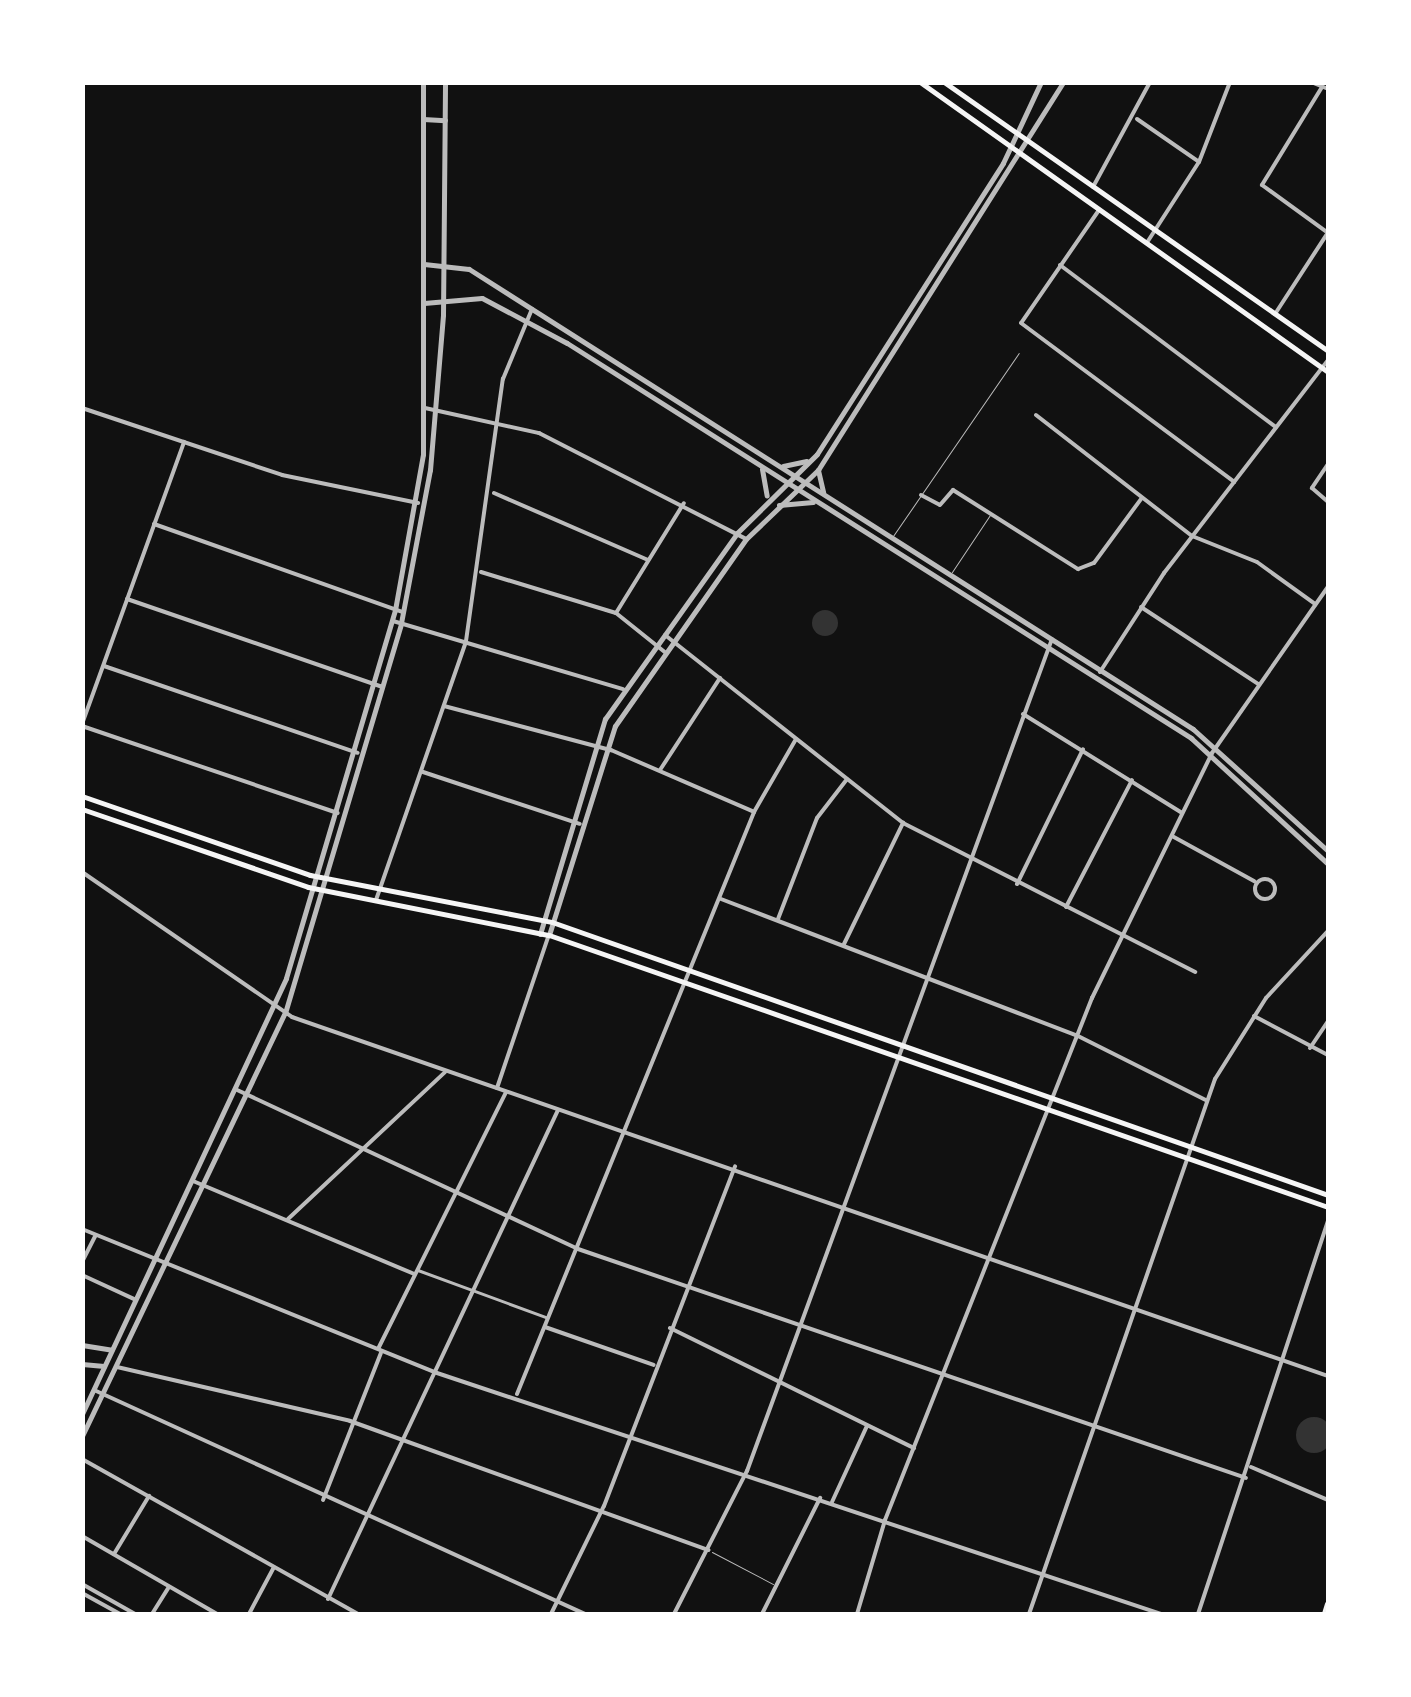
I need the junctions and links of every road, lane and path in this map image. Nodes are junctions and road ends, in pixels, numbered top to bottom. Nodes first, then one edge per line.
1 (423, 82) edge
2 (445, 82) edge
3 (920, 82) edge
4 (944, 82) edge
5 (1041, 82) edge
6 (1063, 82) edge
7 (1150, 82) edge
8 (1230, 82) edge
9 (1311, 82) edge
10 (1325, 88) edge
11 (1137, 118) junction
12 (423, 119) junction
13 (445, 120) junction
14 (1019, 136) junction
15 (1029, 142) junction
16 (1012, 147) junction
17 (1022, 154) junction
18 (1199, 162) junction
19 (1093, 187) junction
20 (1100, 208) junction
21 (1155, 231) junction
22 (1328, 233) edge
23 (1148, 241) junction
24 (446, 262) junction
25 (424, 264) junction
26 (1060, 265) junction
27 (424, 303) junction
28 (444, 303) junction
29 (532, 309) junction
30 (1275, 314) junction
31 (525, 318) junction
32 (1328, 352) edge
33 (1019, 353) dead end
34 (1328, 360) edge
35 (1326, 370) edge
36 (82, 408) edge
37 (422, 408) junction
38 (434, 410) junction
39 (1036, 414) dead end
40 (500, 422) junction
41 (1276, 427) junction
42 (184, 442) junction
43 (817, 454) junction
44 (773, 462) junction
45 (1328, 464) edge
46 (760, 466) junction
47 (818, 470) junction
48 (793, 474) junction
49 (785, 482) junction
50 (804, 482) junction
51 (1234, 482) junction
52 (796, 489) junction
53 (494, 492) junction
54 (921, 495) junction
55 (767, 498) junction
56 (829, 498) junction
57 (1140, 499) junction
58 (1328, 502) edge
59 (418, 503) junction
60 (684, 504) junction
61 (821, 505) junction
62 (772, 508) junction
63 (991, 514) junction
64 (154, 524) junction
65 (737, 533) junction
66 (1192, 536) junction
67 (892, 538) junction
68 (746, 539) junction
69 (887, 546) junction
70 (648, 560) junction
71 (479, 572) junction
72 (951, 574) junction
73 (1328, 587) edge
74 (127, 599) junction
75 (1316, 605) junction
76 (1141, 608) junction
77 (395, 610) junction
78 (403, 612) junction
79 (616, 612) junction
80 (392, 620) junction
81 (401, 623) junction
82 (665, 635) junction
83 (466, 641) junction
84 (674, 642) junction
85 (1051, 643) junction
86 (657, 646) junction
87 (666, 653) junction
88 (104, 666) junction
89 (1099, 673) junction
90 (720, 678) junction
91 (372, 683) junction
92 (1260, 684) junction
93 (380, 686) junction
94 (624, 689) junction
95 (444, 706) junction
96 (1023, 714) junction
97 (82, 725) edge
98 (796, 739) junction
99 (1217, 745) junction
100 (1083, 749) junction
101 (348, 750) junction
102 (591, 750) junction
103 (602, 750) junction
104 (1212, 752) junction
105 (358, 753) junction
106 (660, 770) junction
107 (422, 771) junction
108 (847, 779) junction
109 (1132, 780) junction
110 (82, 796) edge
111 (82, 809) edge
112 (329, 811) junction
113 (754, 812) junction
114 (338, 813) junction
115 (1182, 813) junction
116 (571, 821) junction
117 (903, 823) junction
118 (580, 824) junction
119 (1172, 836) junction
120 (1328, 852) edge
121 (968, 862) junction
122 (1328, 864) edge
123 (82, 872) edge
124 (310, 875) junction
125 (320, 877) junction
126 (1257, 882) dead end
127 (1017, 884) junction
128 (308, 887) junction
129 (378, 889) junction
130 (317, 890) junction
131 (719, 898) junction
132 (376, 900) junction
133 (1066, 907) junction
134 (778, 919) junction
135 (541, 921) junction
136 (552, 922) junction
137 (1328, 932) edge
138 (540, 934) junction
139 (549, 935) junction
140 (1122, 936) junction
141 (844, 944) junction
142 (540, 948) junction
143 (692, 972) junction
144 (1194, 972) dead end
145 (926, 979) junction
146 (688, 982) junction
147 (274, 1005) junction
148 (285, 1013) junction
149 (1254, 1016) junction
150 (1328, 1021) edge
151 (1076, 1036) junction
152 (1310, 1048) junction
153 (900, 1050) junction
154 (1328, 1055) edge
155 (896, 1060) junction
156 (445, 1072) junction
157 (497, 1088) junction
158 (238, 1091) junction
159 (507, 1092) junction
160 (1056, 1100) junction
161 (1206, 1100) junction
162 (558, 1109) junction
163 (1052, 1112) junction
164 (629, 1130) junction
165 (360, 1149) junction
166 (1186, 1149) junction
167 (1182, 1161) junction
168 (735, 1166) junction
169 (190, 1180) junction
170 (201, 1185) junction
171 (456, 1193) junction
172 (1328, 1195) edge
173 (846, 1204) junction
174 (1328, 1207) edge
175 (508, 1217) junction
176 (288, 1219) junction
177 (1328, 1220) edge
178 (82, 1229) edge
179 (96, 1235) junction
180 (578, 1249) junction
181 (994, 1252) junction
182 (82, 1262) edge
183 (151, 1262) junction
184 (163, 1268) junction
185 (415, 1272) junction
186 (82, 1275) edge
187 (474, 1289) junction
188 (685, 1289) junction
189 (134, 1299) junction
190 (1138, 1307) junction
191 (549, 1318) junction
192 (545, 1327) junction
193 (802, 1327) junction
194 (670, 1328) junction
195 (82, 1345) edge
196 (112, 1350) junction
197 (380, 1350) junction
198 (1286, 1358) junction
199 (84, 1364) edge
200 (654, 1365) junction
201 (105, 1366) junction
202 (115, 1367) junction
203 (434, 1372) junction
204 (944, 1376) junction
205 (1328, 1376) edge
206 (779, 1388) junction
207 (94, 1390) junction
208 (101, 1394) junction
209 (517, 1394) junction
210 (82, 1414) edge
211 (350, 1421) junction
212 (868, 1426) junction
213 (1095, 1426) junction
214 (628, 1431) junction
215 (82, 1436) edge
216 (403, 1439) junction
217 (914, 1448) junction
218 (82, 1459) edge
219 (1252, 1467) junction
220 (747, 1471) junction
221 (1246, 1478) junction
222 (149, 1496) junction
223 (820, 1498) junction
224 (323, 1500) junction
225 (1328, 1500) edge
226 (832, 1502) junction
227 (604, 1506) junction
228 (365, 1519) junction
229 (885, 1520) junction
230 (82, 1536) edge
231 (708, 1550) junction
232 (114, 1554) junction
233 (274, 1567) junction
234 (1042, 1574) junction
235 (82, 1584) edge
236 (168, 1586) junction
237 (776, 1586) junction
238 (82, 1593) edge
239 (328, 1599) junction
240 (556, 1603) junction
241 (1328, 1604) edge
242 (120, 1614) edge
243 (135, 1614) edge
244 (152, 1614) edge
245 (217, 1614) edge
246 (249, 1614) edge
247 (358, 1614) edge
248 (551, 1614) edge
249 (585, 1614) edge
250 (674, 1614) edge
251 (762, 1614) edge
252 (857, 1614) edge
253 (1029, 1614) edge
254 (1162, 1614) edge
255 (1198, 1614) edge
256 (1325, 1614) edge

1 - 12 street
2 - 13 street
3 - 16 main road
4 - 14 main road
5 - 14 street
6 - 15 street
7 - 11 street
8 - 18 street
9 - 10 street
10 - 22 street
11 - 18 street
11 - 19 street
12 - 13 street
12 - 25 street
13 - 24 street
14 - 15 main road
14 - 16 street
15 - 17 street
15 - 19 main road
16 - 17 main road
16 - 43 street
17 - 20 main road
17 - 47 street
18 - 21 street
19 - 21 main road
20 - 23 main road
20 - 26 street
21 - 23 street
21 - 30 main road
22 - 30 street
23 - 35 main road
24 - 25 street
24 - 28 street
24 - 29 street
25 - 27 street
26 - 41 street
26 - 51 street
27 - 28 street
27 - 37 street
28 - 31 street
28 - 38 street
29 - 31 street
29 - 44 street
30 - 32 main road
31 - 40 street
31 - 46 street
33 - 54 lane
34 - 35 street
35 - 41 street
36 - 42 street
37 - 38 street
37 - 59 street
38 - 40 street
38 - 78 street
39 - 57 street
40 - 53 street
40 - 60 street
41 - 51 street
42 - 59 street
42 - 64 street
43 - 44 street
43 - 48 street
44 - 48 street
45 - 58 street
46 - 49 street
46 - 55 street
47 - 50 street
47 - 56 street
48 - 49 street
48 - 50 street
49 - 52 street
49 - 55 street
50 - 52 street
50 - 56 street
51 - 66 street
52 - 61 street
52 - 62 street
53 - 70 street
53 - 71 street
54 - 63 street
54 - 67 lane
55 - 65 street
56 - 67 street
57 - 63 street
57 - 66 street
59 - 77 street
60 - 65 street
60 - 70 street
61 - 62 street
61 - 69 street
62 - 68 street
63 - 72 lane
64 - 74 street
64 - 77 street
65 - 68 street
65 - 82 street
66 - 75 street
66 - 76 street
67 - 69 lane
67 - 72 street
68 - 84 street
69 - 85 street
70 - 79 street
71 - 79 street
71 - 83 street
72 - 85 street
73 - 75 street
74 - 88 street
74 - 91 street
75 - 92 street
76 - 89 street
76 - 92 street
77 - 78 street
77 - 80 street
78 - 81 street
79 - 86 street
80 - 81 street
80 - 91 street
81 - 83 street
81 - 93 street
82 - 84 street
82 - 86 street
83 - 94 street
83 - 95 street
84 - 87 street
84 - 90 street
85 - 89 street
85 - 96 street
86 - 87 street
86 - 94 street
87 - 103 street
88 - 97 street
88 - 101 street
89 - 99 street
89 - 104 street
90 - 98 street
90 - 106 street
91 - 93 street
91 - 101 street
92 - 99 street
93 - 105 street
94 - 102 street
95 - 102 street
95 - 107 street
96 - 100 street
96 - 121 street
97 - 112 street
98 - 108 street
98 - 113 street
99 - 104 street
99 - 120 street
100 - 109 street
100 - 127 street
101 - 105 street
101 - 112 street
102 - 103 street
102 - 116 street
103 - 106 street
103 - 118 street
104 - 115 street
104 - 122 street
105 - 114 street
106 - 113 street
107 - 116 street
107 - 129 street
108 - 117 street
108 - 134 street
109 - 115 street
109 - 133 street
110 - 124 main road
111 - 128 main road
112 - 114 street
112 - 124 street
113 - 131 street
114 - 125 street
115 - 119 street
116 - 118 street
116 - 135 street
117 - 121 street
117 - 141 street
118 - 136 street
119 - 126 street
119 - 140 street
121 - 127 street
121 - 145 street
123 - 147 street
124 - 125 main road
124 - 128 street
125 - 129 main road
125 - 130 street
127 - 133 street
128 - 130 main road
128 - 147 street
129 - 132 street
129 - 135 main road
130 - 132 main road
130 - 148 street
131 - 134 street
131 - 143 street
132 - 138 main road
133 - 140 street
134 - 141 street
135 - 136 main road
135 - 138 street
136 - 139 street
136 - 143 main road
137 - 149 street
138 - 139 main road
138 - 142 street
139 - 142 street
139 - 146 main road
140 - 144 street
140 - 151 street
141 - 145 street
142 - 157 street
143 - 146 street
143 - 153 main road
145 - 151 street
145 - 153 street
146 - 155 main road
146 - 164 street
147 - 148 street
147 - 158 street
148 - 156 street
148 - 158 street
149 - 152 street
149 - 161 street
150 - 152 street
151 - 160 street
151 - 161 street
152 - 154 street
153 - 155 street
153 - 160 main road
155 - 163 main road
155 - 173 street
156 - 157 street
156 - 165 street
157 - 159 street
158 - 165 street
158 - 169 street
158 - 170 street
159 - 162 street
159 - 171 street
160 - 163 street
160 - 166 main road
161 - 166 street
162 - 164 street
162 - 175 street
163 - 167 main road
163 - 181 street
164 - 168 street
164 - 180 street
165 - 171 street
165 - 176 street
166 - 167 street
166 - 172 main road
167 - 174 main road
167 - 190 street
168 - 173 street
168 - 188 street
169 - 170 street
169 - 183 street
170 - 176 street
170 - 184 street
171 - 175 street
171 - 185 street
173 - 181 street
173 - 193 street
175 - 180 street
175 - 187 street
176 - 185 street
177 - 198 street
178 - 179 street
179 - 182 street
179 - 183 street
180 - 188 street
180 - 191 street
181 - 190 street
181 - 204 street
183 - 184 street
183 - 189 street
184 - 197 street
184 - 202 street
185 - 187 street
185 - 197 street
186 - 189 street
187 - 191 street
187 - 203 street
188 - 193 street
188 - 194 street
189 - 196 street
190 - 198 street
190 - 213 street
191 - 192 street
192 - 200 street
192 - 209 street
193 - 204 street
193 - 206 street
194 - 200 street
194 - 206 street
195 - 196 street
196 - 201 street
197 - 203 street
197 - 211 street
198 - 205 street
198 - 219 street
199 - 201 street
199 - 207 street
200 - 214 street
201 - 202 street
201 - 207 street
202 - 208 street
202 - 211 street
203 - 209 street
203 - 216 street
204 - 213 street
204 - 217 street
206 - 212 street
206 - 220 street
207 - 208 street
207 - 210 street
208 - 215 street
208 - 224 street
209 - 214 street
211 - 216 street
211 - 224 street
212 - 217 street
212 - 226 street
213 - 221 street
213 - 234 street
214 - 220 street
214 - 227 street
216 - 227 street
216 - 228 street
217 - 229 street
218 - 222 street
219 - 221 street
219 - 225 street
220 - 223 street
220 - 231 street
221 - 255 street
222 - 232 street
222 - 233 street
223 - 226 street
223 - 237 street
224 - 228 street
226 - 229 street
227 - 231 street
227 - 240 street
228 - 239 street
228 - 240 street
229 - 234 street
229 - 252 street
230 - 232 street
231 - 237 lane
231 - 250 street
232 - 236 street
233 - 239 street
233 - 246 street
234 - 253 street
234 - 254 street
235 - 243 street
236 - 244 street
236 - 245 street
237 - 251 street
238 - 242 street
239 - 247 street
240 - 248 street
240 - 249 street
241 - 256 main road

